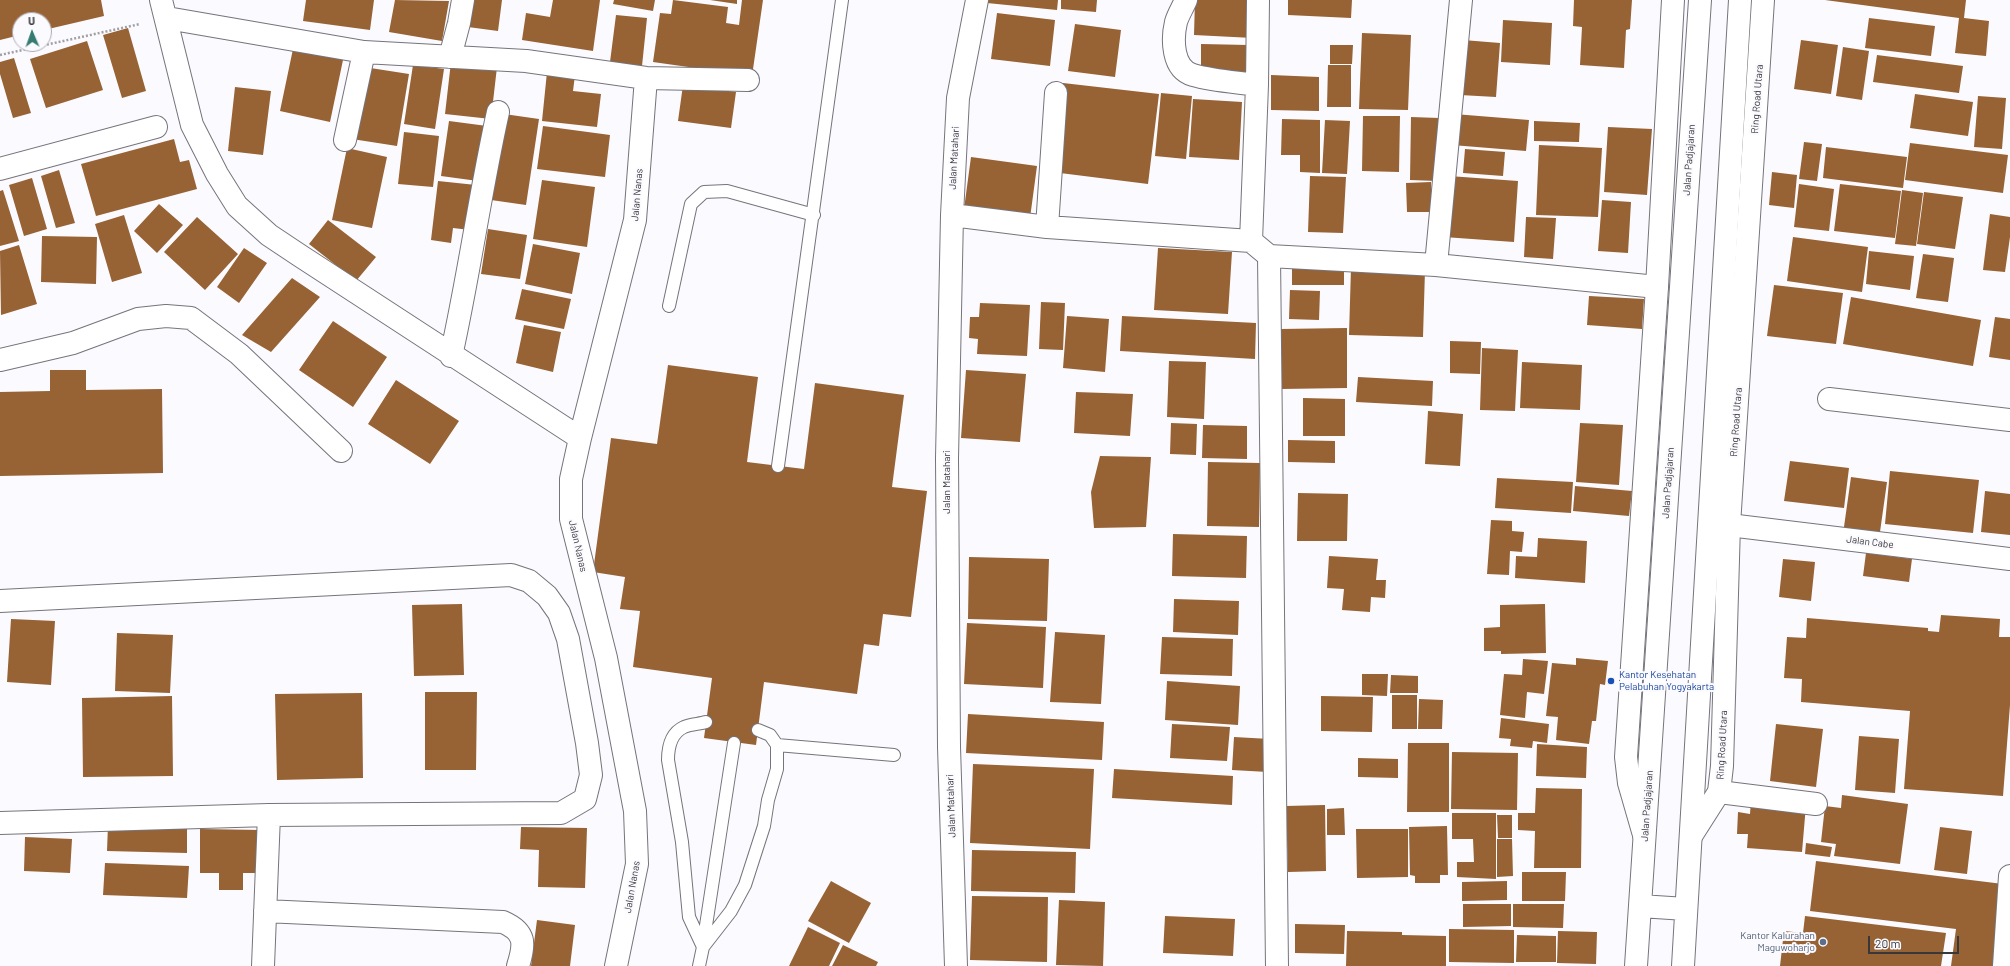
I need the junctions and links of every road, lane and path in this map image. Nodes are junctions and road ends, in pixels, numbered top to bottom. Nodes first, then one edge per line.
1 (463, 0) edge
2 (842, 0) edge
3 (977, 0) edge
4 (1186, 0) edge
5 (1258, 0) edge
6 (1461, 0) edge
7 (1673, 0) edge
8 (1700, 0) edge
9 (1740, 0) edge
10 (1763, 0) edge
11 (164, 9) edge
12 (364, 52) junction
13 (0, 55) edge
14 (450, 57) junction
15 (646, 78) junction
16 (748, 80) dead end
17 (1257, 85) junction
18 (1056, 93) dead end
19 (498, 112) dead end
20 (156, 127) dead end
21 (345, 140) dead end
22 (0, 169) edge
23 (814, 214) junction
24 (952, 215) junction
25 (1047, 227) junction
26 (1251, 241) junction
27 (1269, 256) junction
28 (1436, 264) junction
29 (1657, 287) junction
30 (669, 306) dead end
31 (451, 356) junction
32 (0, 360) edge
33 (1829, 399) dead end
34 (2010, 420) edge
35 (580, 438) junction
36 (341, 451) dead end
37 (778, 466) dead end
38 (1729, 525) junction
39 (2010, 559) edge
40 (0, 601) edge
41 (706, 722) dead end
42 (758, 730) dead end
43 (734, 742) dead end
44 (777, 745) junction
45 (894, 755) dead end
46 (1719, 792) junction
47 (1816, 804) dead end
48 (269, 815) junction
49 (0, 823) edge
50 (1691, 836) junction
51 (1645, 840) junction
52 (2010, 876) edge
53 (1640, 906) junction
54 (1686, 909) junction
55 (265, 911) junction
56 (703, 947) junction
57 (263, 966) edge
58 (518, 966) edge
59 (616, 966) edge
60 (699, 966) edge
61 (956, 966) edge
62 (1277, 966) edge
63 (1636, 966) edge
64 (1683, 966) edge
65 (2004, 966) edge

1 - 14 main road
2 - 23 lane
3 - 24 main road, Jalan Matahari
4 - 17 main road
5 - 17 main road
6 - 28 main road
7 - 29 main road
8 - 51 main road, Jalan Padjajaran
9 - 50 main road
10 - 38 main road, Ring Road Utara
11 - 12 main road
11 - 13 path
11 - 31 main road
12 - 14 main road
12 - 21 main road
14 - 15 main road
15 - 16 main road
15 - 35 main road, Jalan Nanas
17 - 26 main road
18 - 25 main road
19 - 31 main road
20 - 22 main road
23 - 30 lane
23 - 37 lane
24 - 25 main road
24 - 61 main road, Jalan Matahari
25 - 26 main road
26 - 27 main road
27 - 28 main road
27 - 62 main road
28 - 29 main road
29 - 51 main road
31 - 35 main road
32 - 36 main road
33 - 34 main road
35 - 59 main road, Jalan Nanas
38 - 39 main road, Jalan Cabe
38 - 46 main road, Ring Road Utara
40 - 48 main road
41 - 56 lane
42 - 44 lane
43 - 56 lane
44 - 45 lane
44 - 56 lane
46 - 47 main road
46 - 50 main road, Ring Road Utara
48 - 49 main road
48 - 55 main road
50 - 54 main road
51 - 53 main road, Jalan Padjajaran
52 - 65 main road
53 - 54 main road
53 - 63 main road, Jalan Padjajaran
54 - 64 main road
55 - 57 main road
55 - 58 main road
56 - 60 lane

